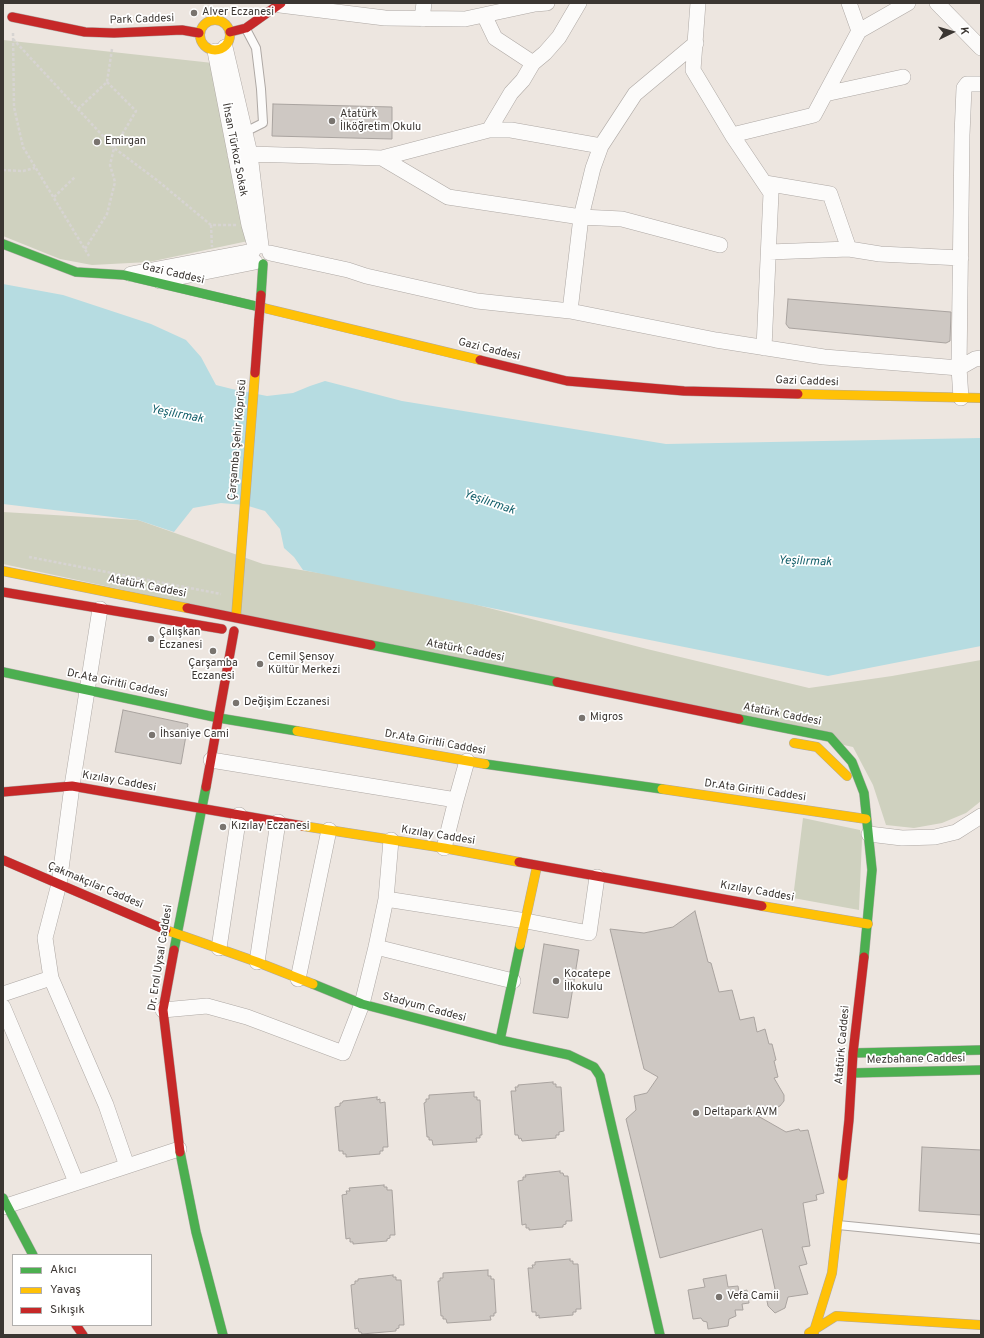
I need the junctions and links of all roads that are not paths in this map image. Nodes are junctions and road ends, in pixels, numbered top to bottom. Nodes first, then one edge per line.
1 (424, 3) edge
2 (547, 3) edge
3 (579, 3) edge
4 (698, 3) edge
5 (849, 3) edge
6 (908, 3) edge
7 (937, 3) edge
8 (281, 4) edge
9 (17, 8) dead end
10 (216, 9) dead end
11 (484, 15) junction
12 (49, 16) dead end
13 (12, 17) junction
14 (422, 19) junction
15 (214, 20) junction
16 (3, 22) edge
17 (246, 28) junction
18 (859, 31) junction
19 (85, 32) junction
20 (230, 32) junction
21 (199, 33) junction
22 (696, 43) junction
23 (981, 48) edge
24 (220, 49) junction
25 (533, 63) junction
26 (903, 77) dead end
27 (981, 84) edge
28 (825, 94) junction
29 (488, 130) junction
30 (245, 132) junction
31 (732, 135) junction
32 (601, 146) junction
33 (250, 154) junction
34 (235, 155) junction
35 (382, 158) junction
36 (765, 183) junction
37 (581, 217) junction
38 (3, 244) edge
39 (720, 245) dead end
40 (849, 249) junction
41 (769, 252) junction
42 (261, 255) junction
43 (961, 258) junction
44 (124, 275) junction
45 (154, 282) junction
46 (570, 311) junction
47 (764, 348) junction
48 (981, 358) edge
49 (959, 368) junction
50 (961, 398) junction
51 (981, 398) edge
52 (3, 571) edge
53 (3, 592) edge
54 (100, 609) junction
55 (236, 617) junction
56 (238, 632) junction
57 (3, 672) edge
58 (86, 690) junction
59 (219, 718) junction
60 (786, 741) dead end
61 (211, 760) junction
62 (467, 761) junction
63 (849, 781) dead end
64 (72, 786) junction
65 (3, 792) edge
66 (854, 796) dead end
67 (456, 800) junction
68 (200, 809) junction
69 (238, 815) junction
70 (981, 816) edge
71 (866, 819) junction
72 (278, 822) junction
73 (328, 830) junction
74 (869, 834) junction
75 (390, 840) junction
76 (444, 848) junction
77 (3, 860) edge
78 (537, 866) junction
79 (597, 877) junction
80 (59, 884) junction
81 (386, 899) junction
82 (526, 921) junction
83 (868, 924) junction
84 (177, 934) junction
85 (376, 947) junction
86 (218, 948) junction
87 (257, 962) junction
88 (51, 978) junction
89 (298, 978) junction
90 (513, 981) junction
91 (3, 994) edge
92 (362, 1004) junction
93 (3, 1006) edge
94 (163, 1010) junction
95 (500, 1040) junction
96 (981, 1050) edge
97 (853, 1053) junction
98 (981, 1070) edge
99 (852, 1073) junction
100 (179, 1149) junction
101 (126, 1166) junction
102 (76, 1182) junction
103 (4, 1204) edge
104 (837, 1225) junction
105 (981, 1239) edge
106 (32, 1254) edge
107 (832, 1273) junction
108 (834, 1294) dead end
109 (836, 1313) junction
110 (981, 1325) edge
111 (77, 1326) edge
112 (836, 1329) dead end
113 (811, 1334) edge
114 (83, 1335) edge
115 (223, 1335) edge
116 (660, 1335) edge

1 - 14 street
2 - 11 street
3 - 25 street
4 - 22 street
5 - 18 street
6 - 18 street
7 - 23 street
8 - 14 street
8 - 17 street
9 - 13 street
10 - 15 street
11 - 14 street
11 - 25 street
12 - 19 street, Park Caddesi
13 - 16 street
13 - 19 street, Park Caddesi
15 - 20 street
15 - 21 street
17 - 20 street
17 - 30 lane
18 - 28 street
19 - 21 street, Park Caddesi
20 - 24 street
21 - 24 street
22 - 31 street
22 - 32 street
24 - 30 street
24 - 34 street, İhsan Türkoz Sokak
25 - 29 street
26 - 28 street
27 - 43 street
28 - 31 street
29 - 32 street
29 - 35 street
30 - 33 street
31 - 36 street
32 - 37 street
33 - 34 street
33 - 35 street
33 - 42 street
34 - 42 street, İhsan Türkoz Sokak
35 - 37 street
36 - 40 street
36 - 41 street
37 - 39 street
37 - 46 street
38 - 44 street, Gazi Caddesi
40 - 41 street
40 - 43 street
41 - 47 street
42 - 44 street
42 - 45 street
42 - 46 street
42 - 55 street, Çarşamba Şehir Köprüsü, bridge
43 - 49 street
44 - 45 street, Gazi Caddesi
45 - 50 street, Gazi Caddesi
46 - 47 street
47 - 49 street
48 - 49 street
49 - 50 street
50 - 51 street, Gazi Caddesi
52 - 55 street, Atatürk Caddesi
53 - 54 street
54 - 56 street
54 - 58 street
55 - 56 street, Çarşamba Şehir Köprüsü
55 - 71 street, Atatürk Caddesi
56 - 59 street, Dr. Erol Uysal Caddesi
57 - 58 street, Dr.Ata Giritli Caddesi
58 - 59 street, Dr.Ata Giritli Caddesi
58 - 64 street
59 - 61 street, Dr. Erol Uysal Caddesi
59 - 62 street, Dr.Ata Giritli Caddesi
60 - 63 street
61 - 67 street
61 - 68 street, Dr. Erol Uysal Caddesi
62 - 67 street
62 - 71 street, Dr.Ata Giritli Caddesi
64 - 65 street, Kızılay Caddesi
64 - 68 street, Kızılay Caddesi
64 - 80 street
66 - 71 street, Atatürk Caddesi
67 - 76 street
68 - 69 street, Kızılay Caddesi
68 - 84 street, Dr. Erol Uysal Caddesi
69 - 72 street, Kızılay Caddesi
69 - 86 street
70 - 74 street
71 - 74 street, Atatürk Caddesi
72 - 73 street, Kızılay Caddesi
72 - 87 street
73 - 75 street, Kızılay Caddesi
73 - 89 street
74 - 83 street, Atatürk Caddesi
75 - 76 street, Kızılay Caddesi
75 - 81 street
76 - 78 street, Kızılay Caddesi
77 - 80 street, Çakmakçılar Caddesi
78 - 79 street, Kızılay Caddesi
78 - 82 street
79 - 82 street
79 - 83 street, Kızılay Caddesi
80 - 84 street, Çakmakçılar Caddesi
80 - 88 street
81 - 82 street
81 - 85 street
82 - 90 street
83 - 97 street, Atatürk Caddesi
84 - 86 street, Stadyum Caddesi
84 - 94 street, Dr. Erol Uysal Caddesi
85 - 90 street
85 - 92 street
86 - 87 street, Stadyum Caddesi
87 - 89 street, Stadyum Caddesi
88 - 91 street
88 - 101 street
89 - 92 street, Stadyum Caddesi
90 - 95 street
92 - 94 street
92 - 95 street, Stadyum Caddesi
93 - 102 street
94 - 100 street, Dr. Erol Uysal Caddesi
95 - 116 street, Stadyum Caddesi
96 - 97 street, Mezbahane Caddesi
97 - 99 street, Atatürk Caddesi
98 - 99 street, Mezbahane Caddesi
99 - 104 street, Atatürk Caddesi
100 - 101 street
100 - 115 street, Dr. Erol Uysal Caddesi
101 - 102 street
102 - 103 street
103 - 106 street
104 - 105 lane
104 - 107 street, Atatürk Caddesi
107 - 108 street
107 - 113 street
109 - 110 street
109 - 112 street
109 - 113 street
111 - 114 street

